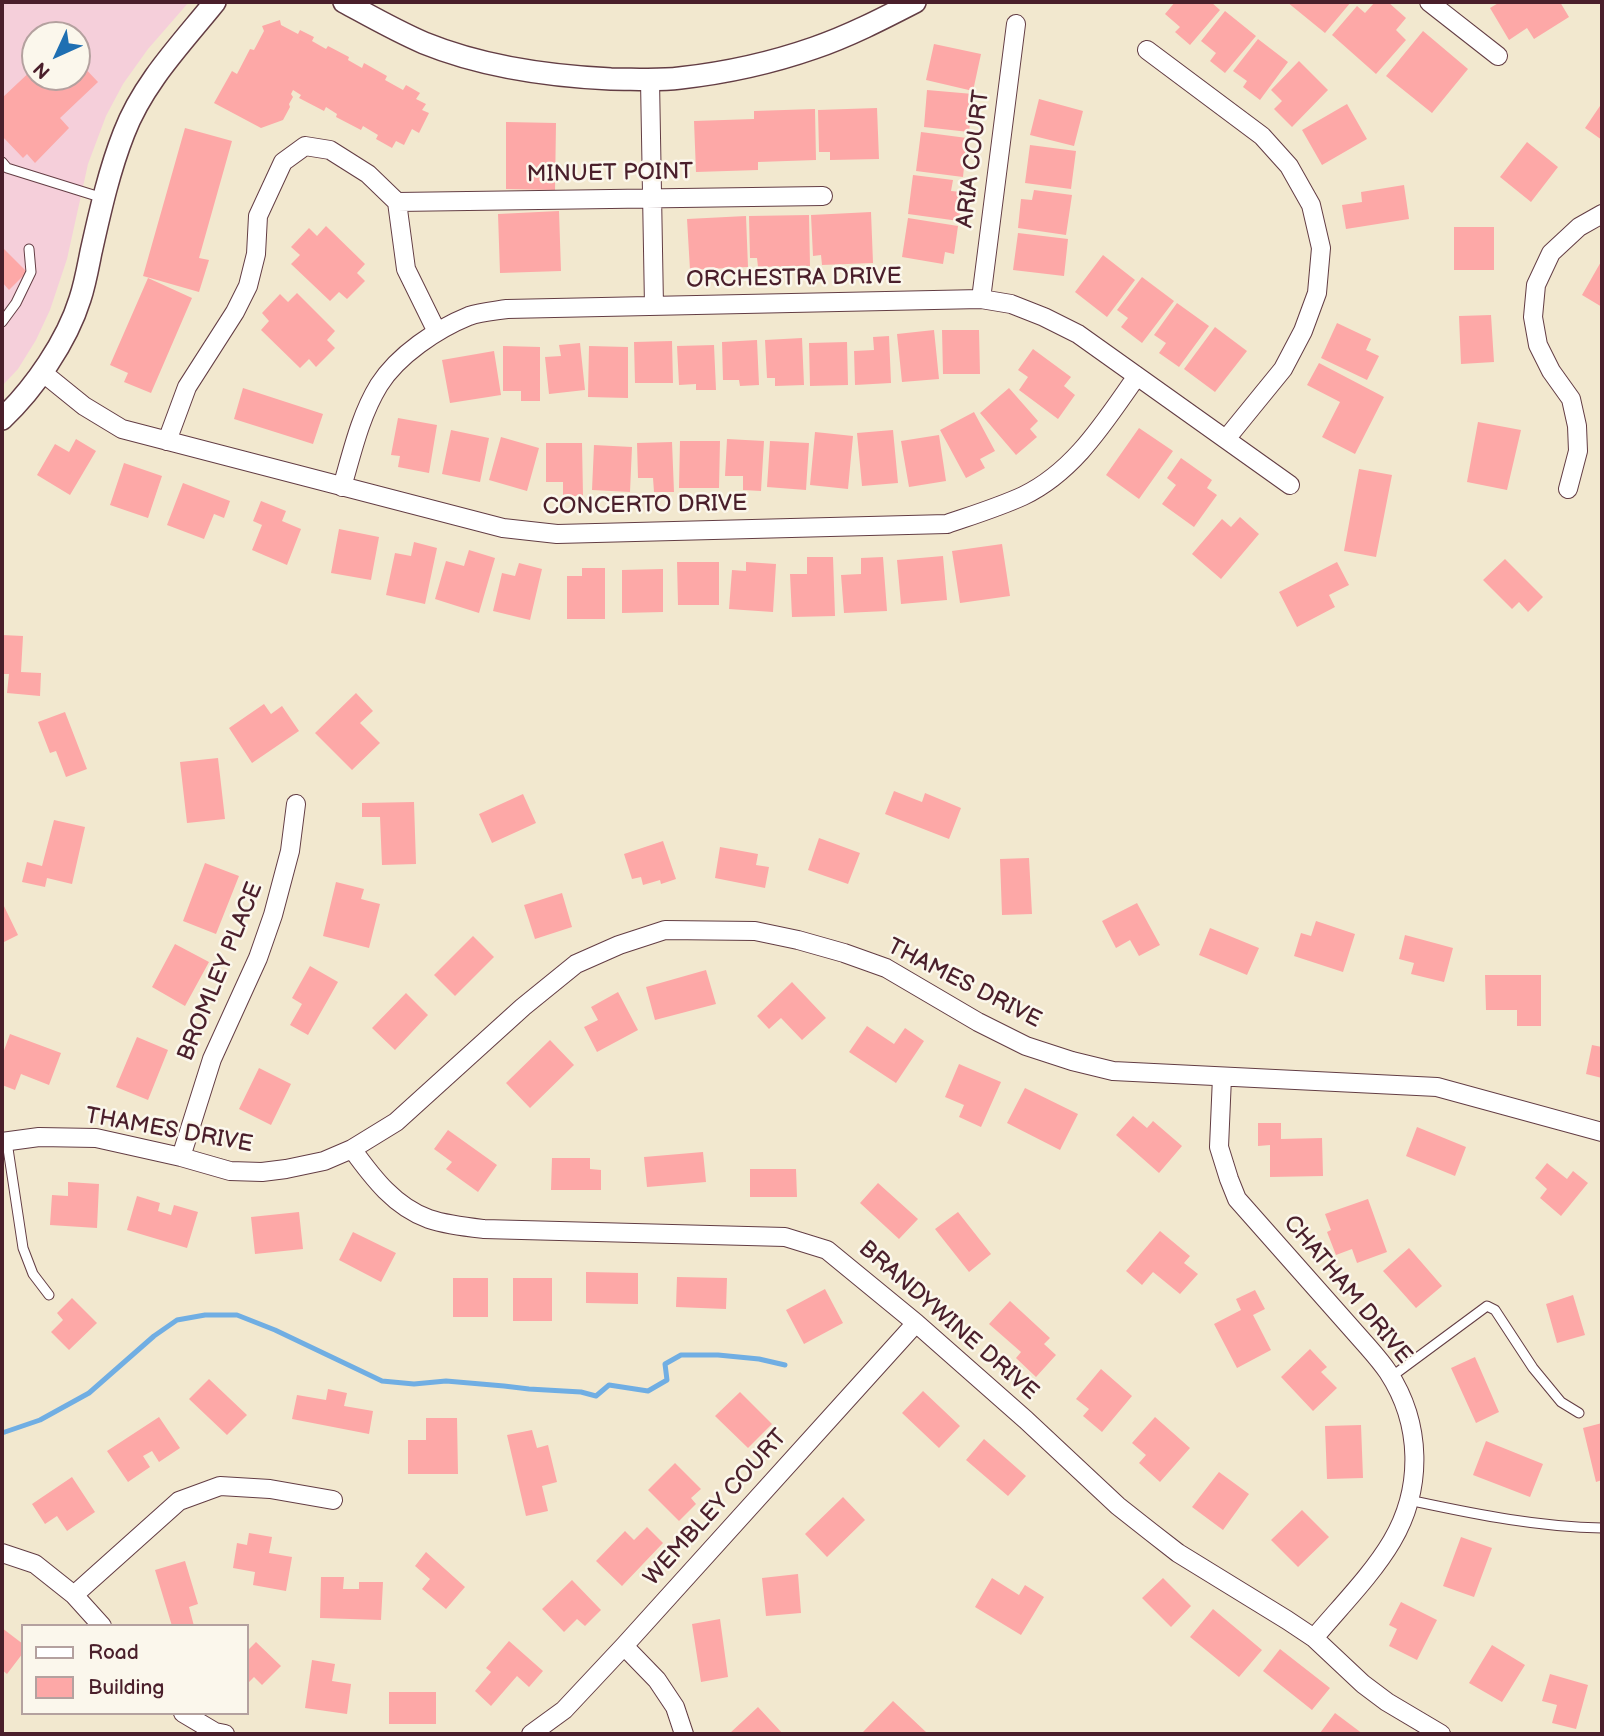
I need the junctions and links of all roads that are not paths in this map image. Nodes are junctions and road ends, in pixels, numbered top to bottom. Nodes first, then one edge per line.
1 (215, 2) edge
2 (344, 2) edge
3 (915, 2) edge
4 (1441, 5) edge
5 (1016, 24) dead end
6 (1147, 50) dead end
7 (1498, 56) dead end
8 (650, 80) junction
9 (4, 168) edge
10 (823, 196) dead end
11 (103, 198) junction
12 (653, 198) junction
13 (397, 202) junction
14 (1602, 214) edge
15 (29, 249) dead end
16 (981, 299) junction
17 (654, 306) junction
18 (4, 315) edge
19 (437, 332) junction
20 (42, 372) junction
21 (1137, 376) junction
22 (2, 419) edge
23 (1226, 439) junction
24 (167, 441) junction
25 (1290, 485) dead end
26 (342, 487) junction
27 (1568, 489) dead end
28 (296, 804) dead end
29 (1222, 1077) junction
30 (1602, 1132) edge
31 (4, 1142) edge
32 (352, 1149) junction
33 (180, 1157) junction
34 (49, 1295) dead end
35 (916, 1323) junction
36 (1391, 1377) junction
37 (1579, 1413) dead end
38 (1410, 1497) junction
39 (334, 1500) dead end
40 (1602, 1528) edge
41 (2, 1553) edge
42 (74, 1595) junction
43 (100, 1624) edge
44 (1314, 1638) junction
45 (624, 1646) junction
46 (186, 1715) edge
47 (225, 1734) edge
48 (531, 1734) edge
49 (684, 1734) edge
50 (1440, 1734) edge

1 - 11 street
2 - 8 street
3 - 8 street
4 - 7 street
5 - 16 street, ARIA COURT
6 - 23 street
8 - 12 street
9 - 11 lane
10 - 12 street, MINUET POINT
11 - 20 street
12 - 13 street, MINUET POINT
12 - 17 street
13 - 19 street
13 - 24 street
14 - 27 street
15 - 18 lane
16 - 17 street, ORCHESTRA DRIVE
16 - 21 street, ORCHESTRA DRIVE
17 - 19 street, ORCHESTRA DRIVE
19 - 26 street, ORCHESTRA DRIVE
20 - 22 street
20 - 24 street, CONCERTO DRIVE
21 - 23 street, ORCHESTRA DRIVE
21 - 26 street, CONCERTO DRIVE
23 - 25 street, ORCHESTRA DRIVE
24 - 26 street, CONCERTO DRIVE
28 - 33 street, BROMLEY PLACE
29 - 30 street, THAMES DRIVE
29 - 32 street, THAMES DRIVE
29 - 36 street, CHATHAM DRIVE
31 - 33 street, THAMES DRIVE
31 - 34 lane
32 - 33 street, THAMES DRIVE
32 - 35 street, BRANDYWINE DRIVE
35 - 44 street, BRANDYWINE DRIVE
35 - 45 street, WEMBLEY COURT
36 - 37 lane
36 - 38 street, CHATHAM DRIVE
38 - 40 lane
38 - 44 street, CHATHAM DRIVE
39 - 42 street
41 - 42 street
42 - 43 street
44 - 50 street, BRANDYWINE DRIVE
45 - 48 street, WEMBLEY COURT
45 - 49 street
46 - 47 street

